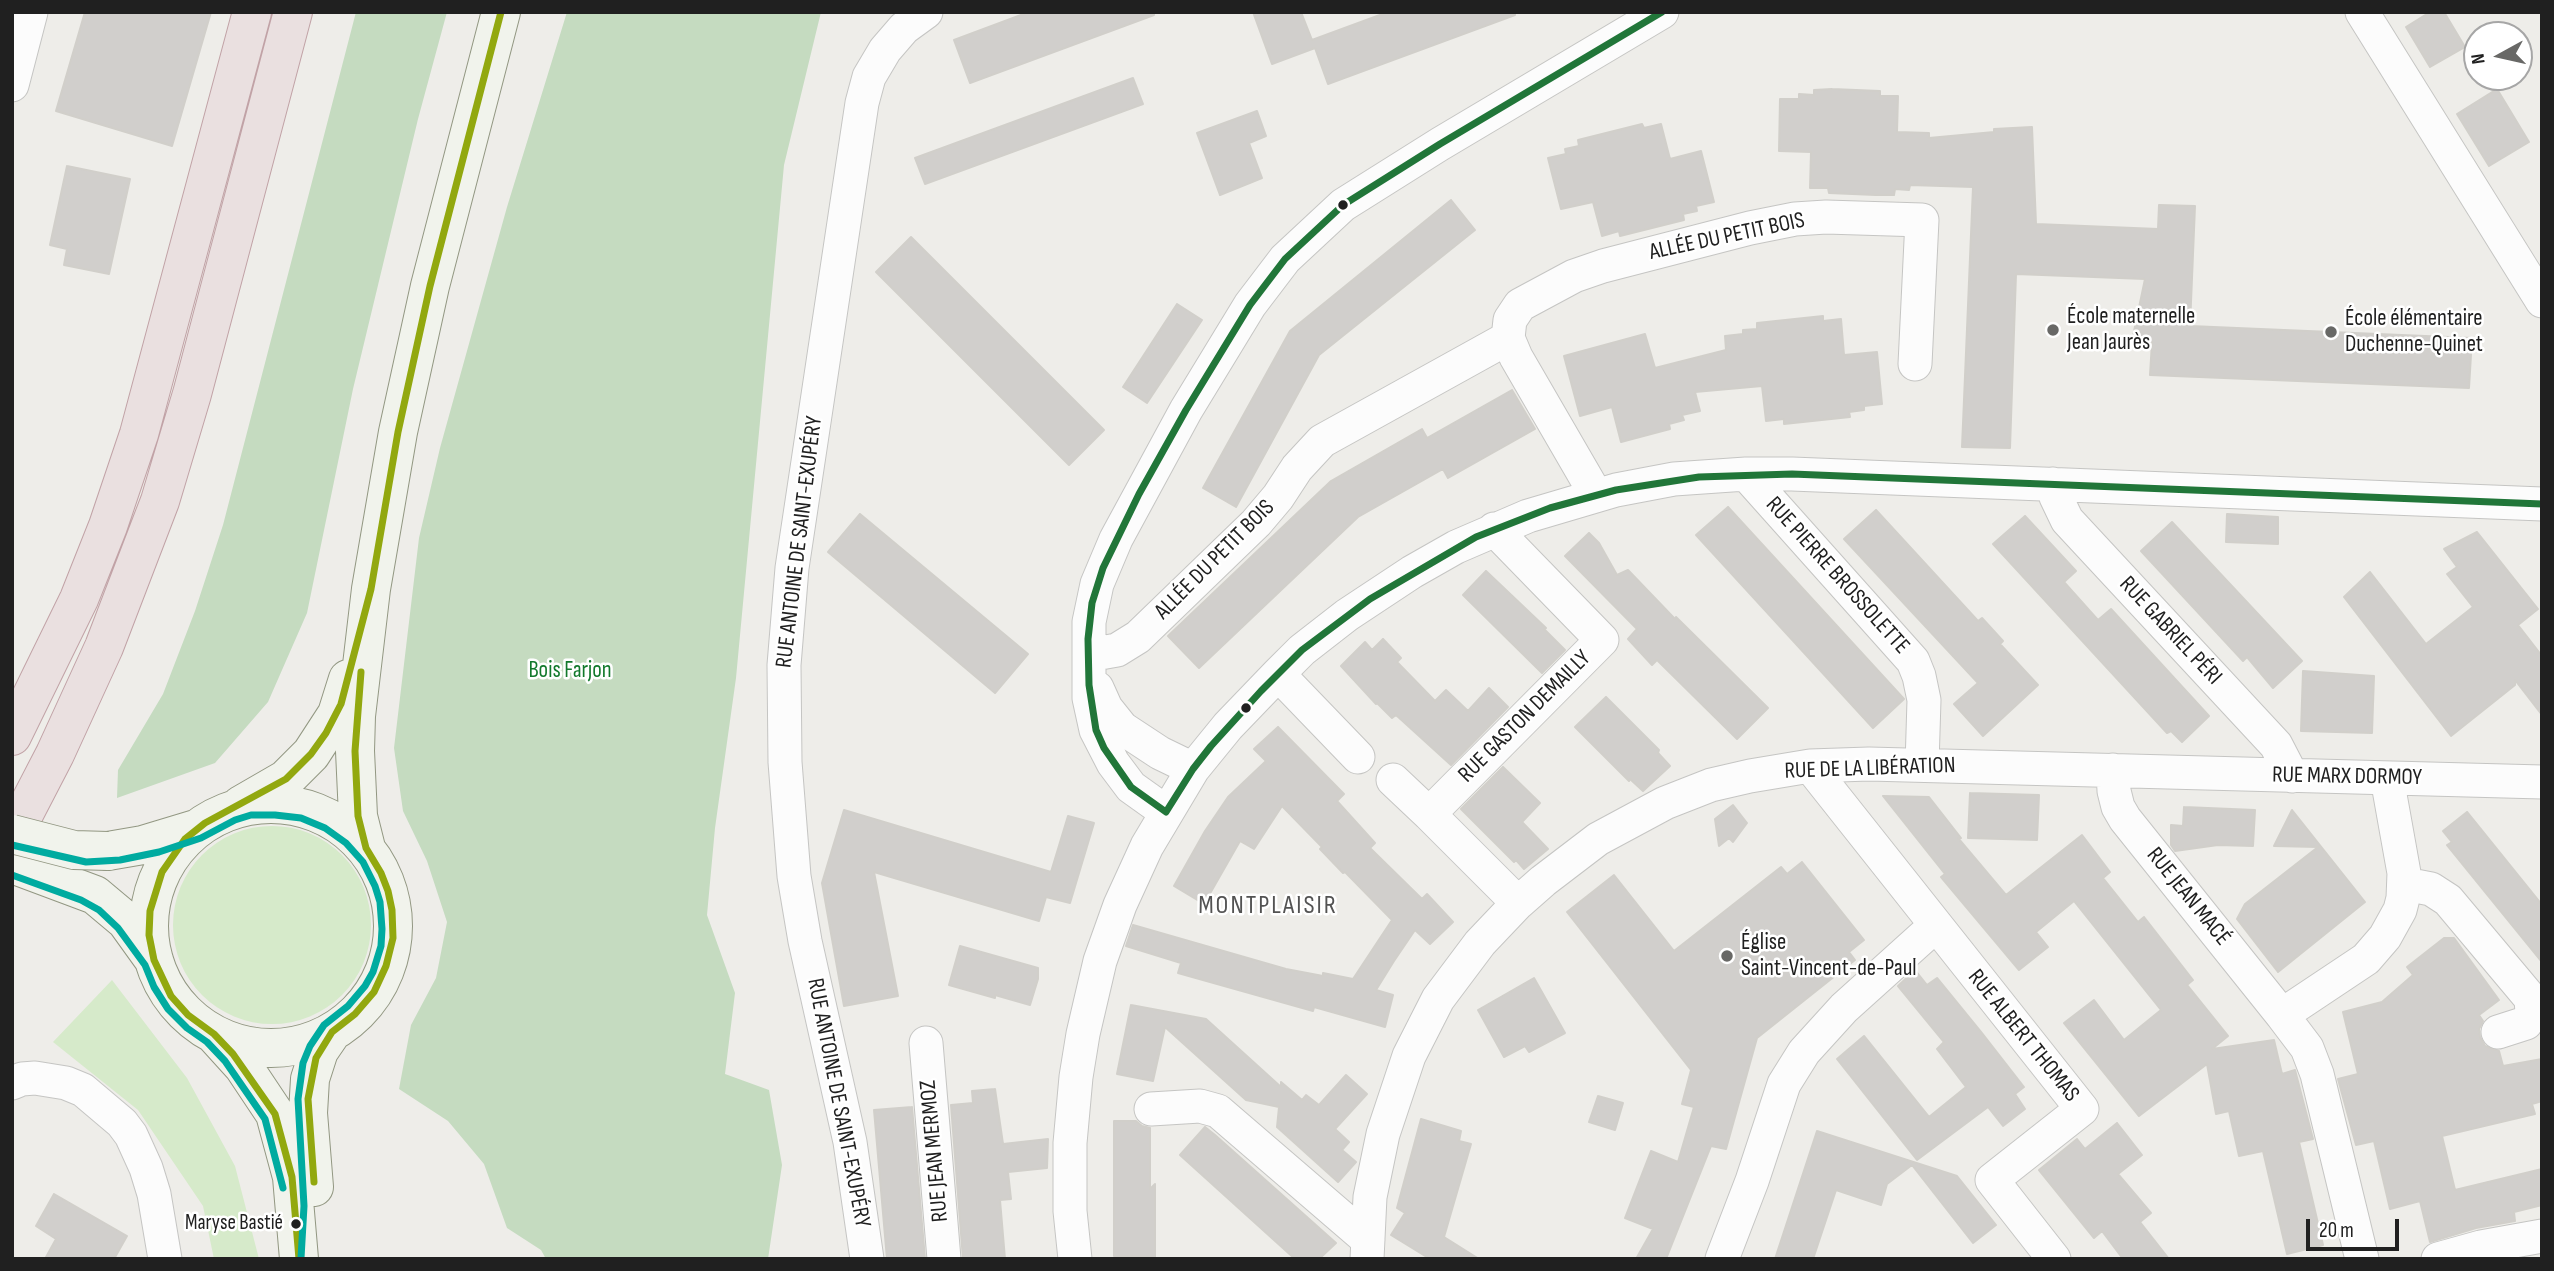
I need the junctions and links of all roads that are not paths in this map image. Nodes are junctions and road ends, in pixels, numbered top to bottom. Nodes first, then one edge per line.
1 (31, 12) edge
2 (252, 12) edge
3 (293, 12) edge
4 (501, 12) edge
5 (926, 12) edge
6 (1662, 12) edge
7 (2362, 12) edge
8 (12, 85) edge
9 (2539, 290) edge
10 (1508, 338) junction
11 (1915, 364) dead end
12 (1746, 474) junction
13 (2053, 484) junction
14 (1596, 495) junction
15 (2542, 504) edge
16 (1494, 529) junction
17 (371, 589) junction
18 (1089, 655) junction
19 (1278, 674) junction
20 (12, 736) edge
21 (1358, 757) dead end
22 (1922, 765) junction
23 (1810, 766) junction
24 (1193, 769) junction
25 (2113, 770) junction
26 (2152, 772) joint
27 (2292, 776) junction
28 (2388, 778) junction
29 (1393, 780) dead end
30 (2542, 782) edge
31 (231, 810) junction
32 (1166, 812) junction
33 (1429, 814) junction
34 (198, 828) junction
35 (12, 836) edge
36 (366, 848) junction
37 (12, 864) edge
38 (2405, 884) junction
39 (1518, 903) junction
40 (1935, 926) junction
41 (154, 960) junction
42 (2282, 1014) junction
43 (332, 1032) junction
44 (2498, 1032) dead end
45 (214, 1034) junction
46 (926, 1043) dead end
47 (12, 1083) edge
48 (1151, 1109) dead end
49 (2542, 1236) edge
50 (1368, 1250) edge
51 (165, 1259) edge
52 (299, 1259) edge
53 (311, 1259) edge
54 (867, 1259) edge
55 (944, 1259) edge
56 (1075, 1259) edge
57 (1722, 1259) edge
58 (2054, 1259) edge
59 (2362, 1259) edge
60 (2438, 1259) edge

1 - 8 street
2 - 20 highway
3 - 35 highway
4 - 17 main road
5 - 54 street, RUE ANTOINE DE SAINT-EXUPÉRY
6 - 18 street
7 - 9 street
10 - 11 street, ALLÉE DU PETIT BOIS
10 - 14 street
10 - 18 street, ALLÉE DU PETIT BOIS
12 - 13 street
12 - 14 street
12 - 22 street, RUE PIERRE BROSSOLETTE
13 - 15 street
13 - 27 street, RUE GABRIEL PÉRI
14 - 16 street
16 - 19 street
16 - 33 street, RUE GASTON DEMAILLY
17 - 31 main road
17 - 36 main road
18 - 24 street
18 - 32 street
19 - 21 street
19 - 24 street
22 - 23 street, RUE DE LA LIBÉRATION
22 - 25 street, RUE DE LA LIBÉRATION
23 - 39 street, RUE DE LA LIBÉRATION
23 - 40 street
24 - 32 street
25 - 26 street, RUE DE LA LIBÉRATION
25 - 42 street, RUE JEAN MACÉ
26 - 27 street, RUE MARX DORMOY
27 - 28 street, RUE MARX DORMOY
28 - 30 street, RUE MARX DORMOY
28 - 38 street
29 - 33 street
31 - 34 main road
31 - 36 main road
32 - 56 street
33 - 39 street
34 - 35 main road, bridge
34 - 41 main road
36 - 43 main road
37 - 41 main road
38 - 42 street
38 - 44 street
39 - 50 street, RUE DE LA LIBÉRATION
40 - 57 street
40 - 58 street, RUE ALBERT THOMAS
41 - 45 main road
42 - 59 street, RUE JEAN MACÉ
43 - 45 main road
43 - 53 main road
45 - 52 main road
46 - 55 street, RUE JEAN MERMOZ
47 - 51 street
48 - 50 street
49 - 60 street

